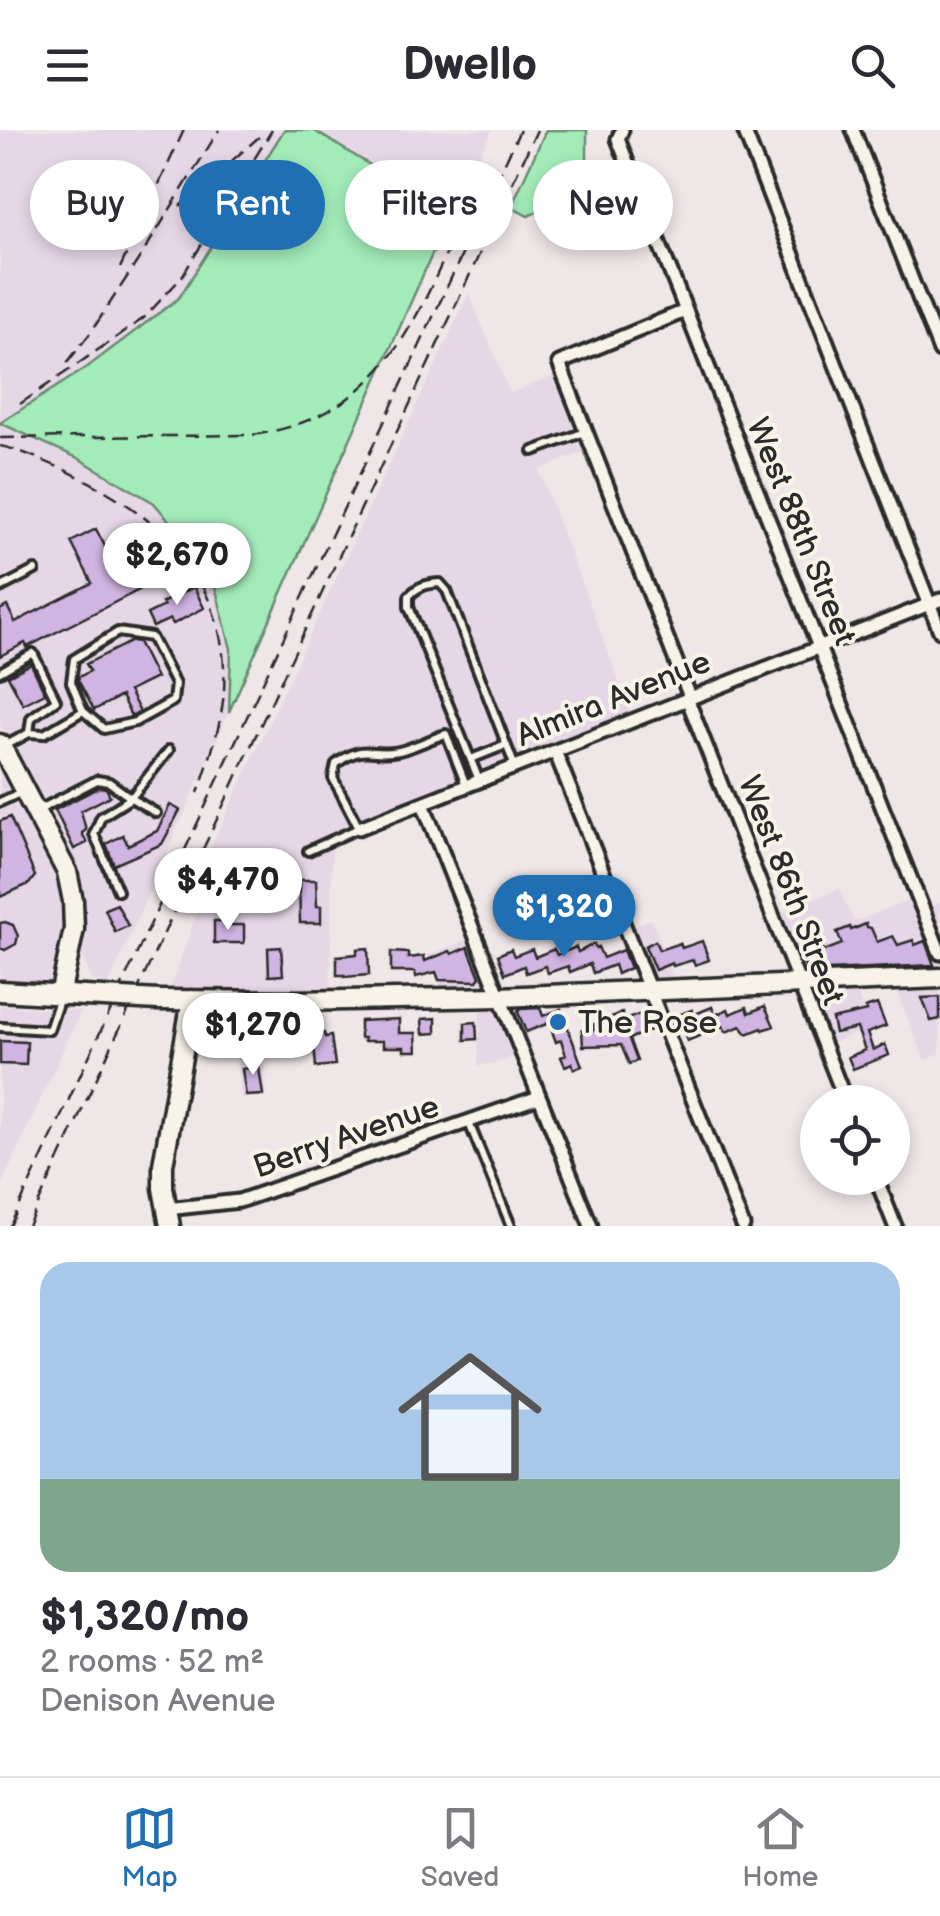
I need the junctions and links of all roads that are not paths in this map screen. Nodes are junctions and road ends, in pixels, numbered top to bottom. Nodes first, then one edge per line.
1 (622, 130) edge
2 (744, 130) edge
3 (852, 130) edge
4 (685, 311) junction
5 (940, 351) edge
6 (586, 431) junction
7 (533, 451) dead end
8 (35, 570) dead end
9 (0, 588) edge
10 (935, 602) edge
11 (940, 630) edge
12 (818, 647) junction
13 (0, 672) edge
14 (689, 698) junction
15 (83, 712) junction
16 (29, 732) junction
17 (506, 745) junction
18 (1, 746) edge
19 (169, 750) dead end
20 (555, 751) junction
21 (471, 759) junction
22 (515, 767) junction
23 (480, 781) junction
24 (466, 786) junction
25 (25, 791) junction
26 (131, 798) junction
27 (0, 802) edge
28 (423, 804) junction
29 (36, 812) junction
30 (156, 813) dead end
31 (359, 828) junction
32 (308, 851) dead end
33 (118, 891) dead end
34 (940, 953) edge
35 (940, 978) edge
36 (799, 983) junction
37 (650, 989) junction
38 (0, 990) edge
39 (60, 994) junction
40 (500, 996) junction
41 (192, 1000) junction
42 (0, 1027) edge
43 (839, 1085) edge
44 (539, 1097) junction
45 (469, 1123) junction
46 (883, 1195) edge
47 (168, 1217) edge
48 (511, 1226) edge
49 (589, 1226) edge
50 (743, 1226) edge
51 (895, 1226) edge

1 - 4 street, West 88th Street
2 - 10 street
3 - 5 street
4 - 6 street, West 86th Street
4 - 12 street, West 88th Street
6 - 7 lane
6 - 14 street, West 86th Street
8 - 9 lane
10 - 11 street
10 - 12 street, Almira Avenue
12 - 14 street, Almira Avenue
12 - 34 street, West 88th Street
13 - 16 lane
14 - 20 street, Almira Avenue
14 - 36 street, West 86th Street
15 - 15 lane
15 - 16 lane
16 - 18 lane
17 - 21 lane
17 - 21 lane
17 - 22 lane
18 - 25 main road
19 - 26 lane
20 - 22 street, Almira Avenue
20 - 37 street
21 - 23 lane
22 - 23 street, Almira Avenue
23 - 24 street, Almira Avenue
24 - 28 street, Almira Avenue
24 - 31 lane
25 - 27 lane
25 - 29 main road
26 - 29 lane
26 - 30 lane
26 - 33 lane
28 - 31 street, Almira Avenue
28 - 40 street
29 - 39 main road
31 - 32 lane, Almira Avenue
35 - 36 main road
36 - 37 main road
36 - 43 street, West 86th Street
37 - 40 main road
37 - 50 street
38 - 39 main road
39 - 41 main road, bridge
39 - 42 lane
40 - 41 main road
40 - 44 street
41 - 47 main road
44 - 45 street, Berry Avenue
44 - 49 street
45 - 47 street, Berry Avenue
45 - 48 lane
46 - 51 street

